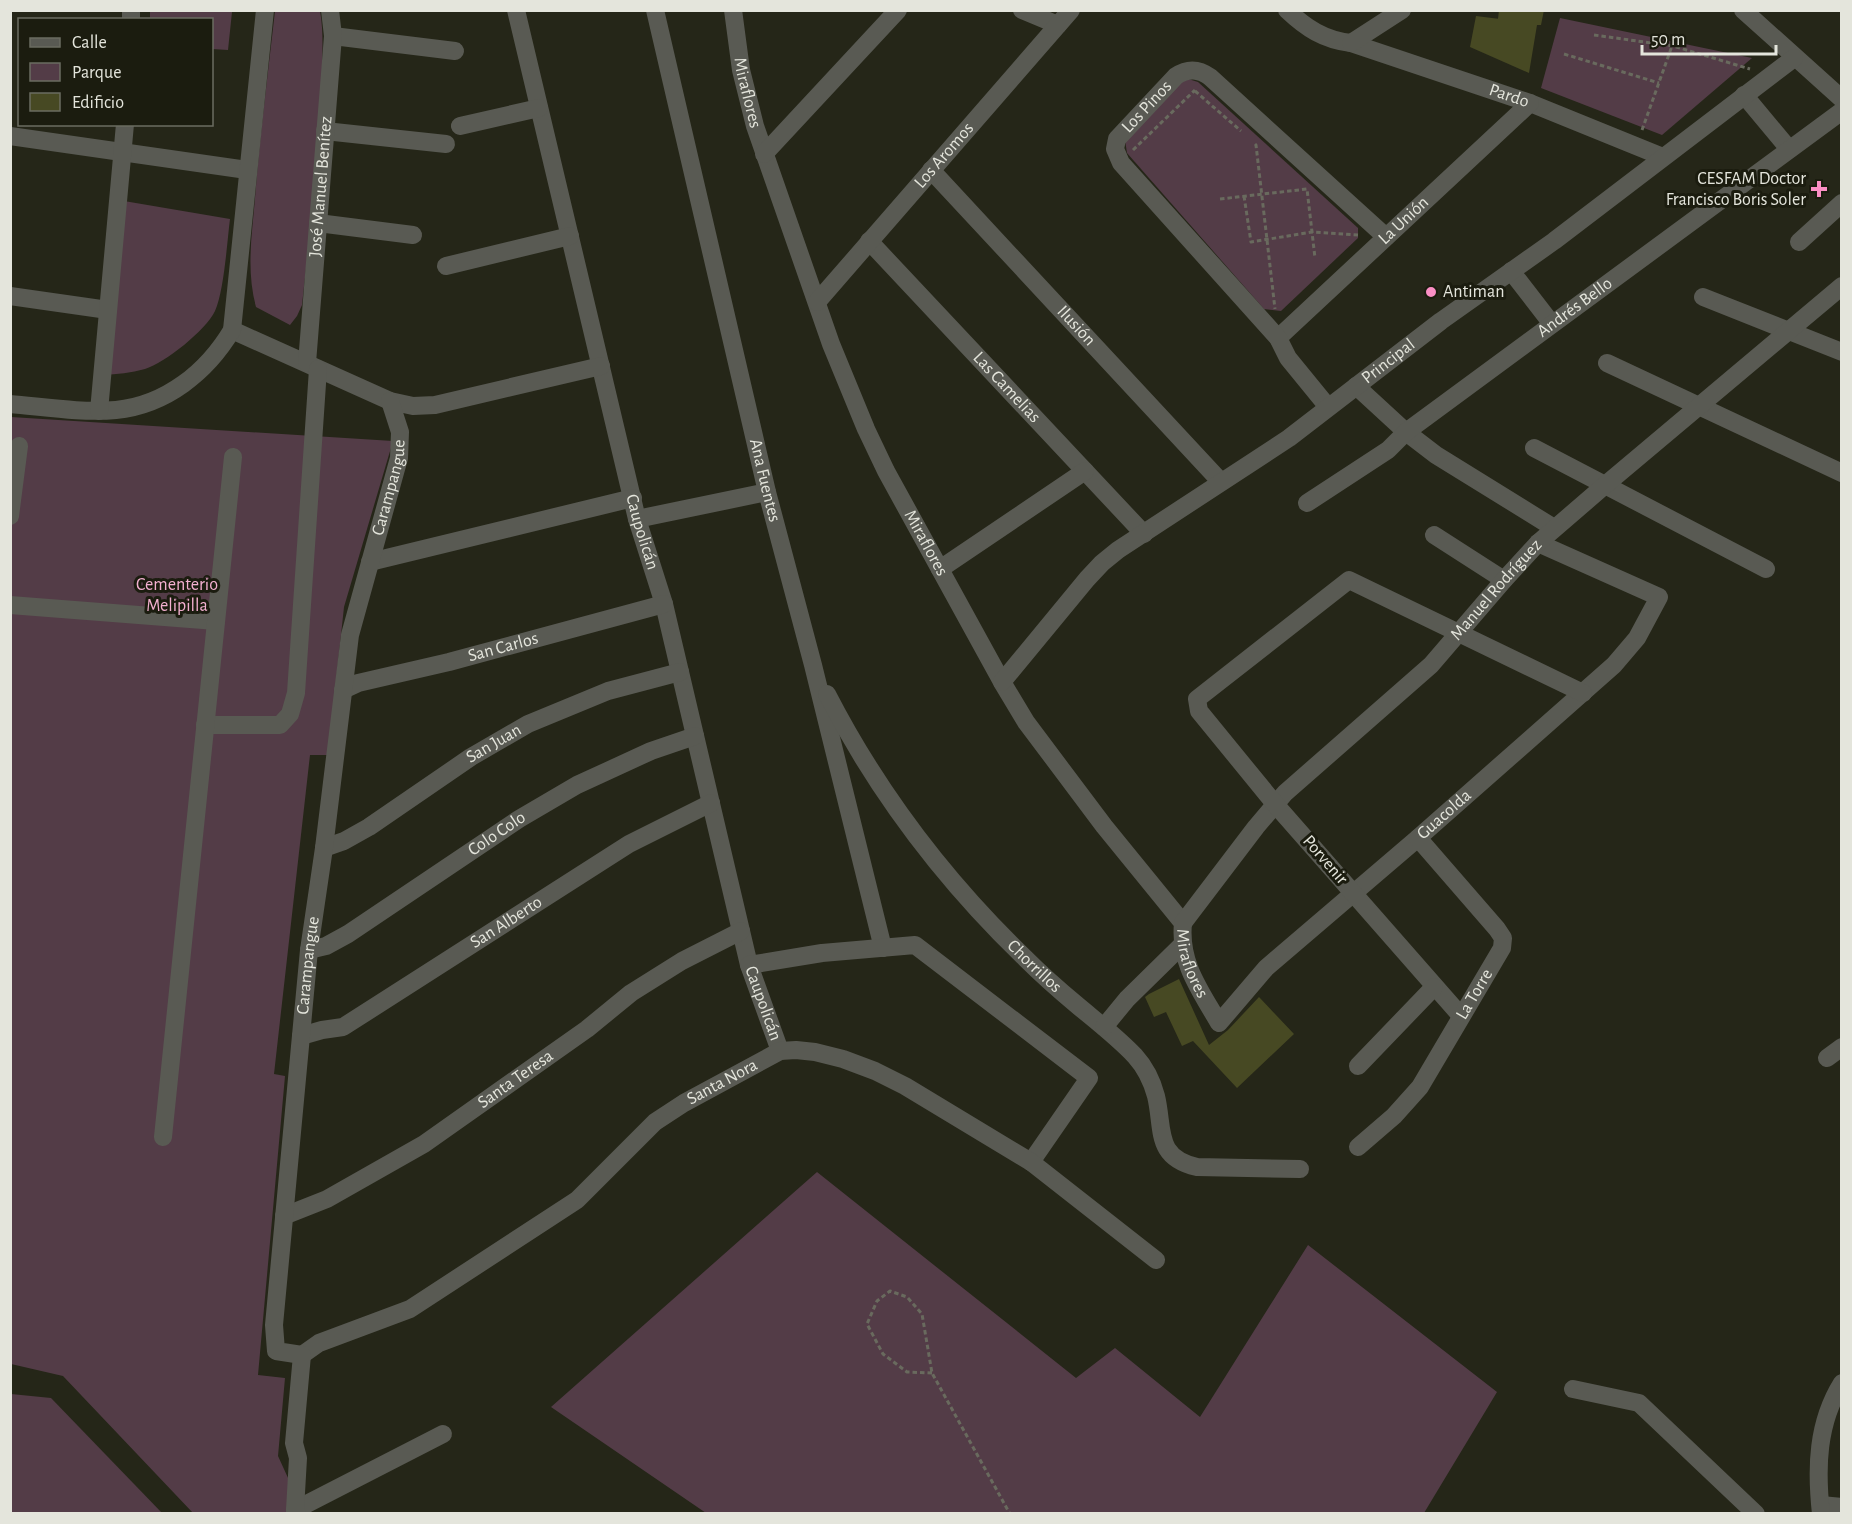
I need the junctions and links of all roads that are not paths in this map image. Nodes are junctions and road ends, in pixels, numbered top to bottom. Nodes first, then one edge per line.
1 (265, 10) edge
2 (330, 10) edge
3 (516, 10) edge
4 (655, 10) edge
5 (733, 10) edge
6 (898, 10) edge
7 (1022, 10) edge
8 (1071, 10) edge
9 (1287, 10) edge
10 (1402, 10) edge
11 (1743, 10) edge
12 (1058, 25) junction
13 (333, 36) junction
14 (1351, 44) junction
15 (455, 51) dead end
16 (1794, 58) junction
17 (1744, 95) junction
18 (1842, 99) edge
19 (1530, 103) junction
20 (540, 108) junction
21 (1842, 111) edge
22 (125, 126) edge
23 (460, 126) dead end
24 (325, 131) junction
25 (10, 136) edge
26 (446, 144) dead end
27 (1789, 149) junction
28 (124, 152) junction
29 (764, 154) junction
30 (1663, 157) junction
31 (247, 170) junction
32 (931, 170) junction
33 (1842, 203) edge
34 (318, 223) junction
35 (414, 236) dead end
36 (570, 236) junction
37 (1386, 237) junction
38 (868, 241) junction
39 (1799, 242) dead end
40 (446, 266) dead end
41 (1511, 271) junction
42 (1842, 286) edge
43 (10, 296) edge
44 (1703, 297) dead end
45 (816, 302) junction
46 (108, 310) junction
47 (1552, 324) junction
48 (232, 330) junction
49 (1788, 331) junction
50 (1278, 338) junction
51 (1842, 352) edge
52 (1607, 363) dead end
53 (313, 366) junction
54 (601, 366) junction
55 (1356, 387) junction
56 (390, 401) junction
57 (10, 404) edge
58 (1698, 406) junction
59 (1328, 407) junction
60 (99, 411) junction
61 (1406, 432) junction
62 (20, 446) dead end
63 (1534, 448) dead end
64 (233, 457) dead end
65 (1084, 471) junction
66 (1842, 472) edge
67 (1221, 482) junction
68 (1604, 486) junction
69 (767, 492) junction
70 (633, 498) junction
71 (1307, 503) dead end
72 (10, 516) edge
73 (637, 519) junction
74 (1554, 528) junction
75 (1144, 534) junction
76 (1434, 535) dead end
77 (1538, 543) junction
78 (370, 562) junction
79 (940, 569) junction
80 (1766, 569) dead end
81 (1504, 580) junction
82 (664, 604) junction
83 (10, 605) edge
84 (216, 621) junction
85 (1458, 633) junction
86 (813, 665) junction
87 (680, 672) junction
88 (1002, 682) junction
89 (343, 690) junction
90 (1583, 693) junction
91 (206, 725) junction
92 (695, 736) junction
93 (711, 803) junction
94 (1275, 804) junction
95 (1418, 838) junction
96 (324, 848) junction
97 (1353, 892) junction
98 (1183, 923) junction
99 (741, 931) junction
100 (1182, 945) junction
101 (883, 948) junction
102 (309, 950) junction
103 (749, 965) junction
104 (1434, 987) junction
105 (1461, 1016) junction
106 (1218, 1023) joint
107 (1104, 1027) junction
108 (301, 1036) junction
109 (780, 1051) junction
110 (1358, 1066) dead end
111 (163, 1137) dead end
112 (1358, 1147) dead end
113 (1032, 1162) junction
114 (1300, 1169) dead end
115 (284, 1216) junction
116 (1156, 1260) dead end
117 (302, 1354) junction
118 (1842, 1383) edge
119 (1573, 1389) dead end
120 (443, 1434) dead end
121 (1842, 1507) edge
122 (1821, 1509) edge
123 (296, 1512) edge
124 (1756, 1514) edge

1 - 31 street
2 - 13 street, José Manuel Benítez
3 - 20 street, Caupolicán
4 - 69 street, Ana Fuentes
5 - 29 street, Miraflores
6 - 29 street
7 - 12 street
8 - 12 street, Los Aromos
9 - 14 street, Pardo
10 - 14 street
11 - 16 street
12 - 32 street, Los Aromos
13 - 15 street
13 - 24 street, José Manuel Benítez
14 - 19 street, Pardo
16 - 17 street, Principal
16 - 18 street
17 - 27 street
17 - 30 street, Principal
19 - 30 street, Pardo
19 - 37 street, La Unión
20 - 23 street
20 - 36 street, Caupolicán
21 - 27 street, Andrés Bello
22 - 28 street
24 - 26 street
24 - 34 street, José Manuel Benítez
25 - 28 street
27 - 47 street, Andrés Bello
28 - 31 street
28 - 46 street
29 - 45 street, Miraflores
30 - 41 street, Principal
31 - 48 street
32 - 38 street, Los Aromos
32 - 67 street, Ilusión
33 - 39 street
34 - 35 street
34 - 53 street, José Manuel Benítez
36 - 40 street
36 - 54 street, Caupolicán
37 - 50 street, La Unión
37 - 50 street, Los Pinos
38 - 45 street, Los Aromos
38 - 65 street, Las Camelias
41 - 47 street
41 - 55 street, Principal
42 - 49 street, Manuel Rodríguez
43 - 46 street
44 - 49 street
45 - 79 street, Miraflores
46 - 60 street
47 - 61 street, Andrés Bello
48 - 53 street
48 - 60 street
49 - 51 street
49 - 58 street, Manuel Rodríguez
50 - 59 street
52 - 58 street
53 - 56 street
53 - 91 street, José Manuel Benítez
54 - 56 street
54 - 70 street, Caupolicán
55 - 59 street, Principal
55 - 61 street
56 - 78 street, Carampangue
57 - 60 street
58 - 66 street
58 - 68 street, Manuel Rodríguez
59 - 67 street, Principal
61 - 71 street, Andrés Bello
61 - 74 street
62 - 72 street
63 - 68 street
64 - 84 street
65 - 75 street, Las Camelias
65 - 79 street
67 - 75 street, Principal
68 - 74 street, Manuel Rodríguez
68 - 80 street
69 - 73 street
69 - 86 street, Ana Fuentes
70 - 73 street, Caupolicán
70 - 78 street
73 - 82 street, Caupolicán
74 - 77 street, Manuel Rodríguez
75 - 88 street, Principal
76 - 81 street
77 - 81 street, Manuel Rodríguez
77 - 90 street, Guacolda
78 - 89 street, Carampangue
79 - 88 street, Miraflores
81 - 85 street, Manuel Rodríguez
82 - 87 street, Caupolicán
82 - 89 street, San Carlos
83 - 84 street
84 - 91 street
85 - 90 street
85 - 94 street, Manuel Rodríguez
85 - 94 street, Porvenir
86 - 101 street, Ana Fuentes
86 - 107 street, Chorrillos
87 - 92 street, Caupolicán
87 - 96 street, San Juan
88 - 98 street, Miraflores
89 - 96 street, Carampangue
90 - 95 street, Guacolda
91 - 111 street
92 - 93 street, Caupolicán
92 - 102 street, Colo Colo
93 - 99 street, Caupolicán
93 - 108 street, San Alberto
94 - 97 street, Porvenir
94 - 98 street, Manuel Rodríguez
95 - 97 street, Guacolda
95 - 105 street, La Torre
96 - 102 street, Carampangue
97 - 104 street, Porvenir
97 - 106 street, Guacolda
98 - 100 street, Miraflores
99 - 103 street, Caupolicán
99 - 115 street, Santa Teresa
100 - 106 street, Miraflores
100 - 107 street
101 - 103 street
101 - 113 street
102 - 108 street, Carampangue
103 - 109 street, Caupolicán
104 - 105 street, Porvenir
104 - 110 street
105 - 112 street, La Torre
107 - 114 street, Chorrillos
108 - 115 street, Carampangue
109 - 113 street, Santa Nora
109 - 117 street, Santa Nora
113 - 116 street, Santa Nora
115 - 117 street, Carampangue
117 - 123 street
118 - 122 street
119 - 124 street
120 - 123 street
121 - 122 street

